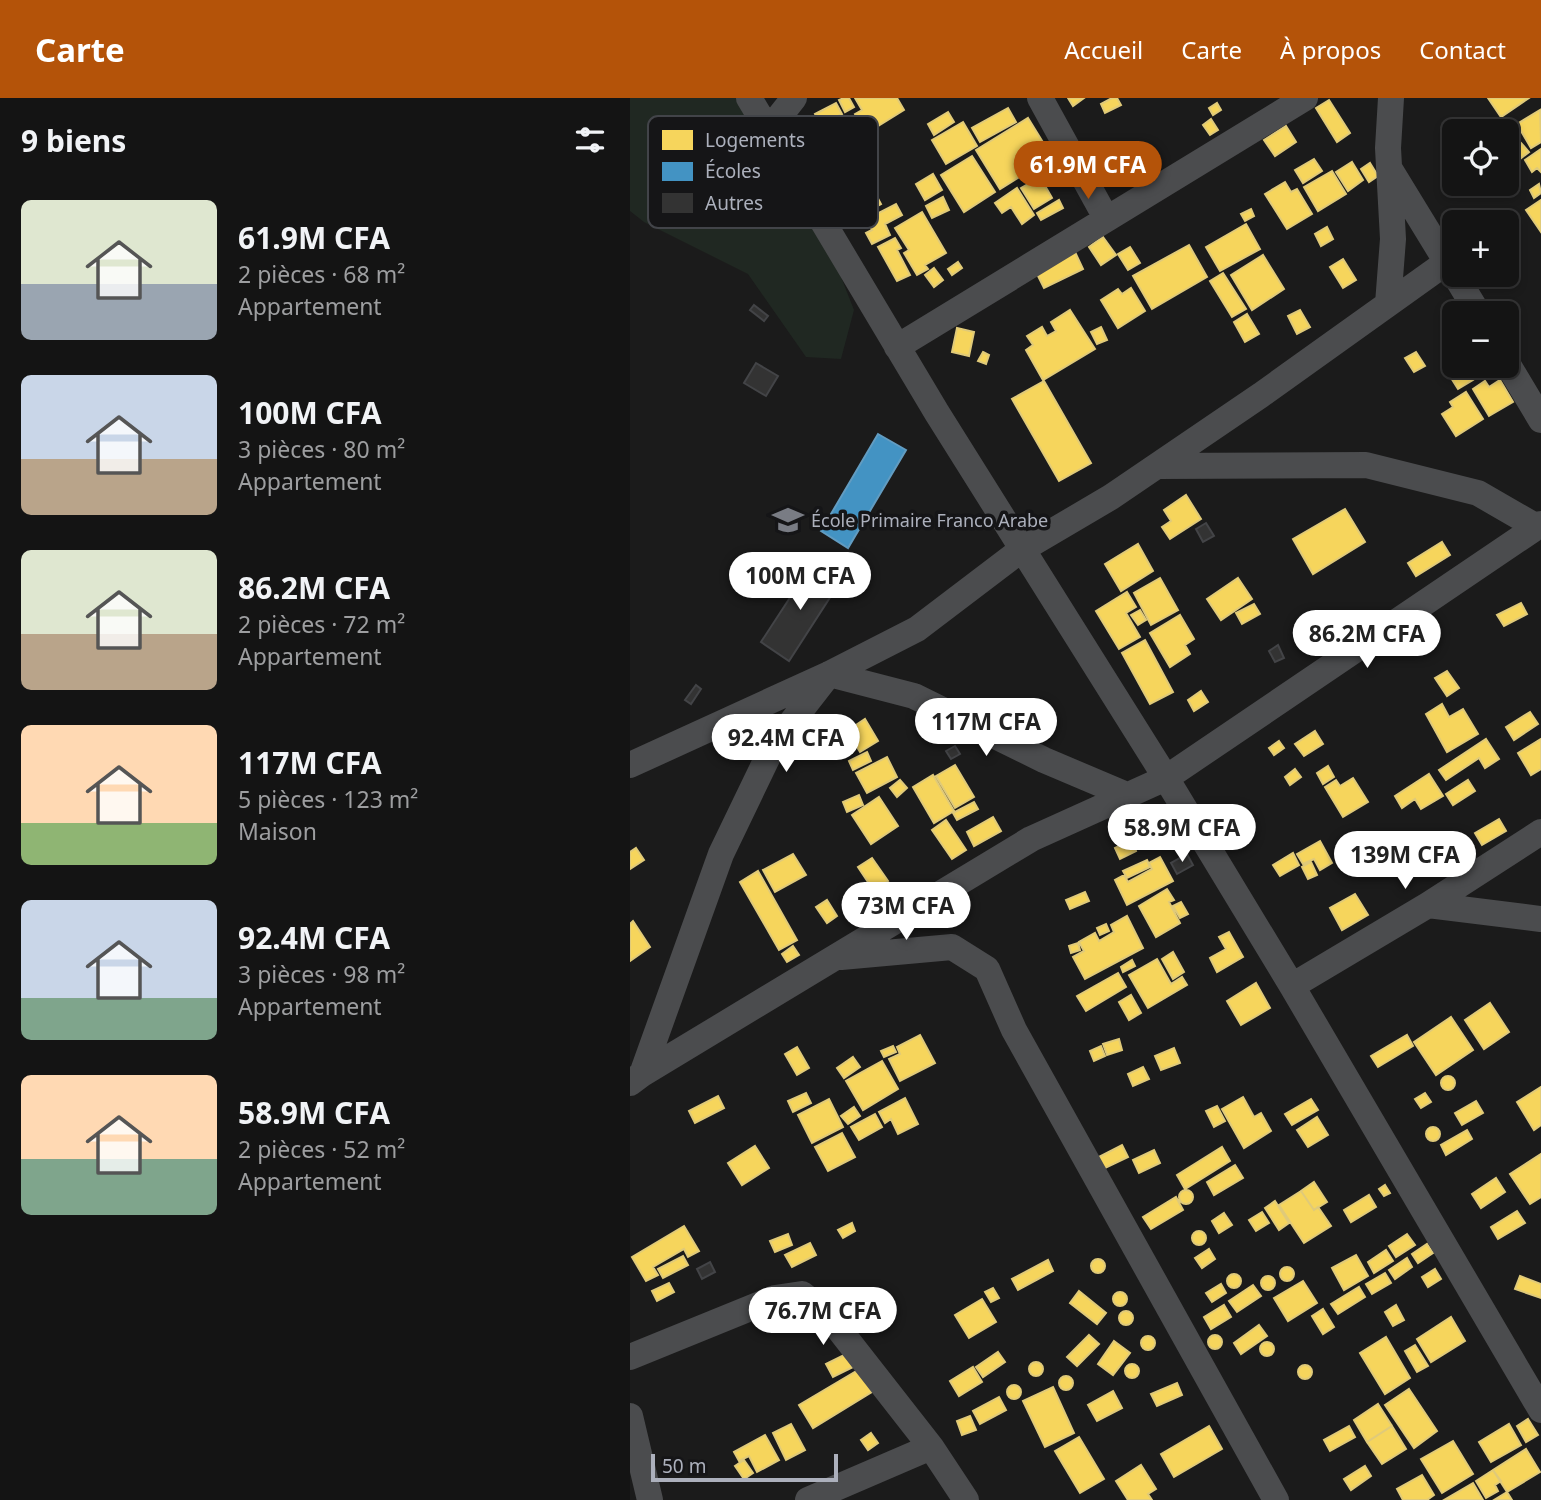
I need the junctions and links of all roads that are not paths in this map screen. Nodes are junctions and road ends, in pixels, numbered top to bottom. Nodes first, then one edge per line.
1 (749, 98) edge
2 (794, 98) edge
3 (1040, 98) edge
4 (1305, 98) edge
5 (1391, 98) edge
6 (759, 116) edge
7 (780, 116) edge
8 (1389, 167) junction
9 (1106, 218) junction
10 (826, 228) edge
11 (1442, 254) edge
12 (1442, 275) edge
13 (1388, 304) junction
14 (897, 347) junction
15 (1516, 378) edge
16 (1541, 420) edge
17 (1158, 466) junction
18 (1539, 525) edge
19 (1021, 550) junction
20 (829, 674) junction
21 (630, 765) edge
22 (1166, 778) junction
23 (1129, 796) junction
24 (1541, 832) edge
25 (1428, 905) junction
26 (1541, 919) edge
27 (834, 958) junction
28 (1292, 986) junction
29 (636, 1079) edge
30 (630, 1357) edge
31 (1541, 1410) edge
32 (630, 1416) edge
33 (931, 1447) junction
34 (650, 1500) edge
35 (808, 1500) edge
36 (966, 1500) edge
37 (1276, 1500) edge

1 - 6 street
2 - 7 street
3 - 9 street
4 - 9 street
5 - 8 street
8 - 11 street
8 - 13 street
9 - 14 street
10 - 14 street
12 - 13 street
13 - 17 street
14 - 19 street
15 - 16 street
17 - 18 street
17 - 19 street
18 - 22 street
19 - 20 street
19 - 22 street
20 - 21 street
20 - 23 street
20 - 29 street
22 - 23 street
22 - 28 street
23 - 27 street
24 - 25 street
25 - 26 street
25 - 28 street
27 - 29 street
27 - 37 street
28 - 31 street
30 - 33 street
32 - 34 street
33 - 35 street
33 - 36 street

